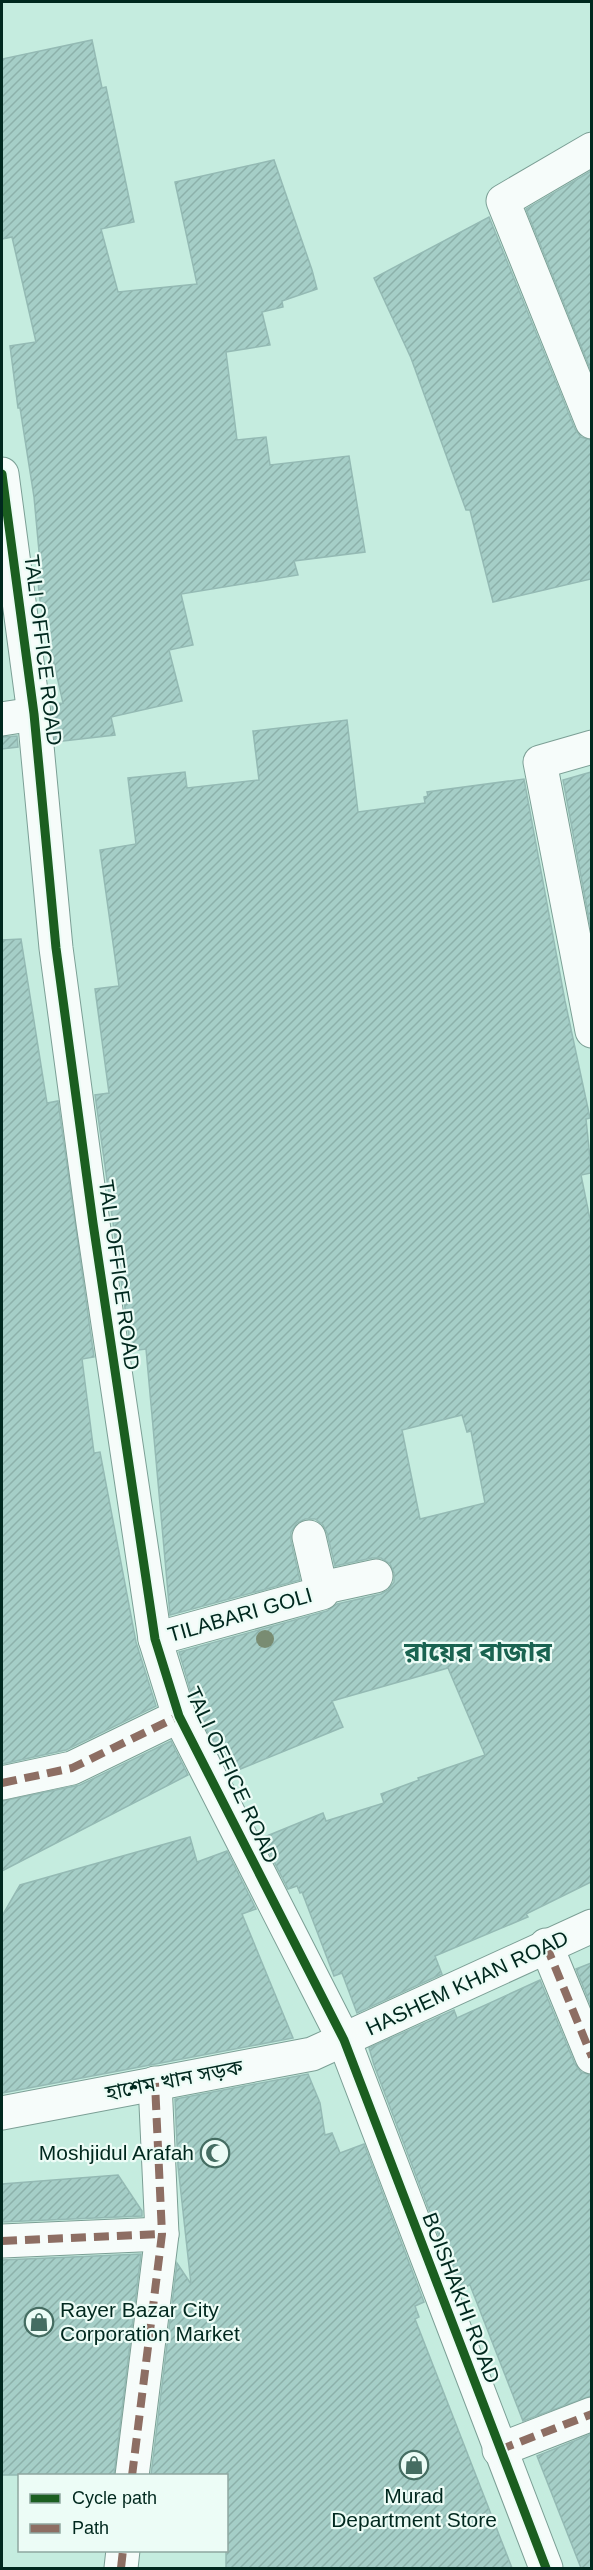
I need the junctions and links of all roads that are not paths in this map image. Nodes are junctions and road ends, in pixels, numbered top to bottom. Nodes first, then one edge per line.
1 (591, 149) edge
2 (591, 422) edge
3 (2, 474) edge
4 (34, 714) junction
5 (2, 719) edge
6 (591, 747) edge
7 (591, 1031) edge
8 (309, 1537) dead end
9 (376, 1576) dead end
10 (321, 1588) junction
11 (155, 1639) junction
12 (179, 1716) junction
13 (2, 1783) edge
14 (591, 1926) edge
15 (546, 1945) junction
16 (344, 2040) junction
17 (591, 2056) edge
18 (155, 2083) junction
19 (2, 2113) edge
20 (162, 2234) junction
21 (2, 2241) edge
22 (591, 2414) edge
23 (499, 2450) junction
24 (132, 2474) edge
25 (123, 2552) edge
26 (121, 2568) edge
27 (546, 2568) edge

1 - 2 street
3 - 4 street, TALI OFFICE ROAD
4 - 5 street
4 - 11 street, TALI OFFICE ROAD
6 - 7 street
8 - 10 street, TILABARI GOLI
9 - 10 street, TILABARI GOLI
10 - 11 street, TILABARI GOLI
11 - 12 street, TALI OFFICE ROAD
12 - 13 street
12 - 16 street, TALI OFFICE ROAD
14 - 15 street, HASHEM KHAN ROAD
15 - 16 street, HASHEM KHAN ROAD
15 - 17 street
16 - 18 street, হাশেম খান সড়ক
16 - 23 street, BOISHAKHI ROAD
18 - 19 street, হাশেম খান সড়ক
18 - 20 street
20 - 21 street
20 - 24 street
22 - 23 street
23 - 27 street, BOISHAKHI ROAD
25 - 26 street

